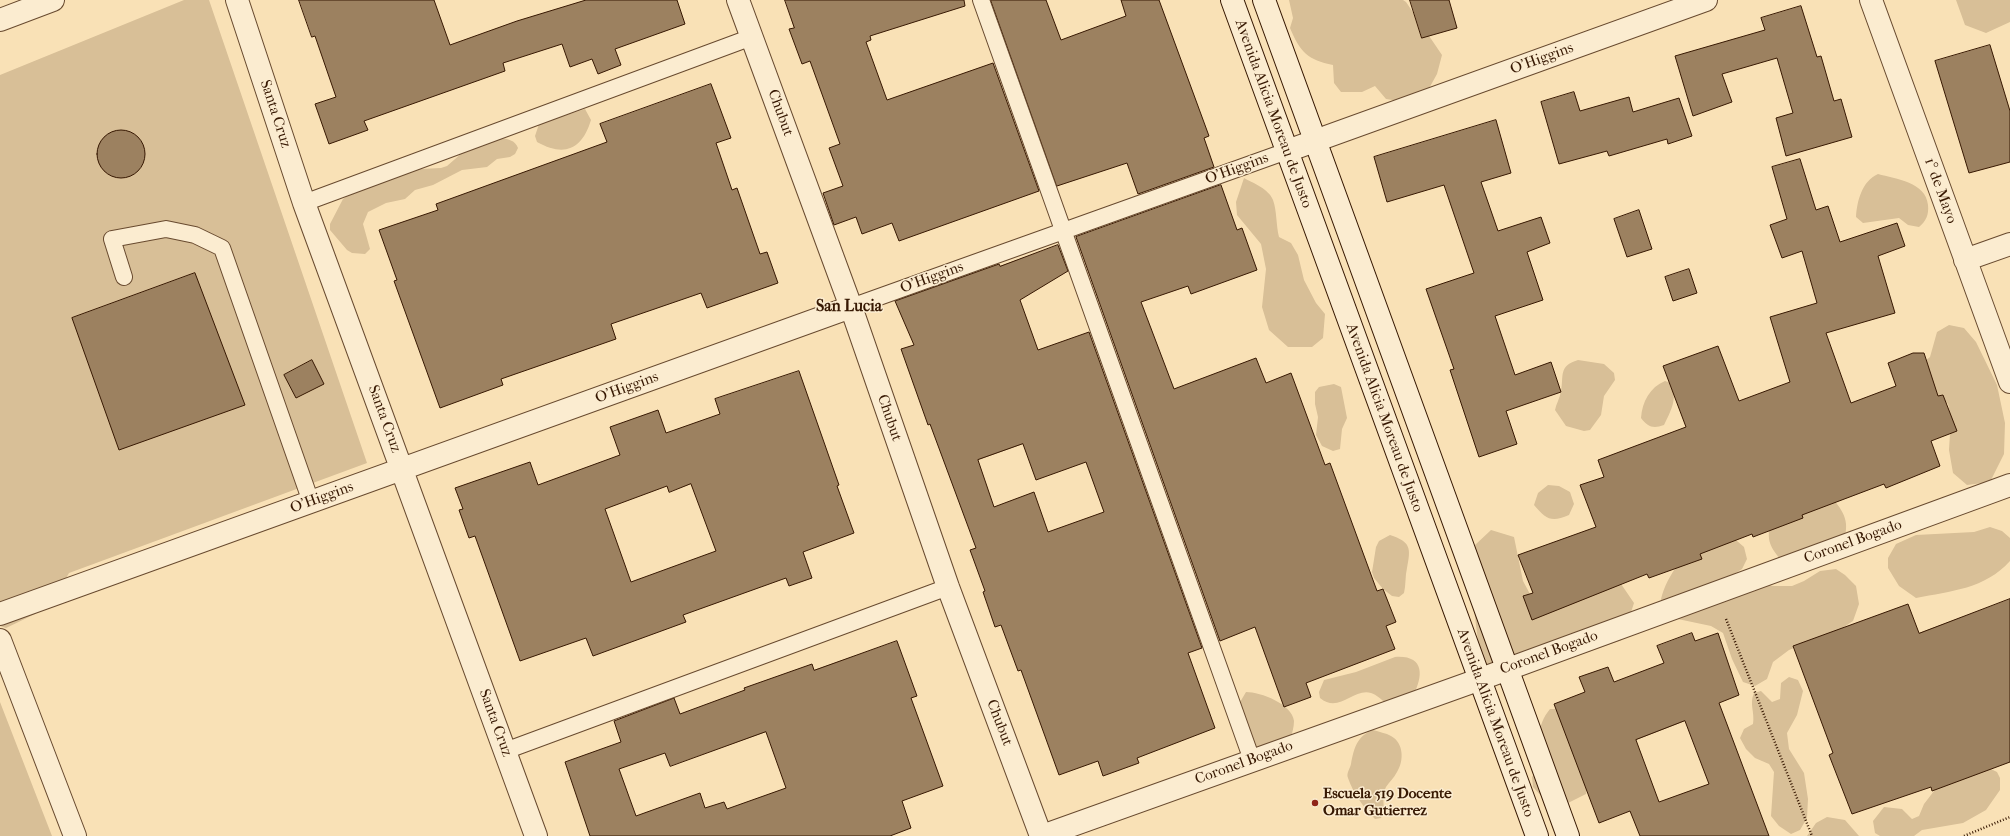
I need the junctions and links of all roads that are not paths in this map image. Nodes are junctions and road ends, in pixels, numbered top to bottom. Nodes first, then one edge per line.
1 (53, 0) edge
2 (238, 0) edge
3 (738, 0) edge
4 (982, 0) edge
5 (1232, 0) edge
6 (1264, 0) edge
7 (1706, 0) edge
8 (1871, 0) edge
9 (0, 20) edge
10 (752, 37) junction
11 (1315, 141) junction
12 (1287, 151) junction
13 (304, 203) junction
14 (1064, 231) junction
15 (2010, 244) edge
16 (1965, 260) junction
17 (124, 277) dead end
18 (851, 307) junction
19 (2010, 382) edge
20 (402, 469) junction
21 (2010, 485) edge
22 (311, 502) junction
23 (948, 587) junction
24 (0, 614) edge
25 (0, 640) edge
26 (1507, 668) junction
27 (1478, 680) junction
28 (505, 751) junction
29 (1252, 760) junction
30 (75, 836) edge
31 (536, 836) edge
32 (1042, 836) edge
33 (1536, 836) edge
34 (1568, 836) edge

1 - 9 street
2 - 13 street, Santa Cruz
3 - 10 street, Chubut
4 - 14 lane
5 - 12 street, Avenida Alicia Moreau de Justo
6 - 11 street, Avenida Alicia Moreau de Justo
7 - 11 street, O'Higgins
8 - 16 street, 1° de Mayo
10 - 13 lane
10 - 18 street, Chubut
11 - 12 street, O'Higgins
11 - 26 street, Avenida Alicia Moreau de Justo
12 - 14 lane, O'Higgins
12 - 27 street, Avenida Alicia Moreau de Justo
13 - 20 street, Santa Cruz
14 - 18 lane, O'Higgins
14 - 29 lane
15 - 16 street
16 - 19 street, 1° de Mayo
17 - 22 lane
18 - 20 street, O'Higgins
18 - 23 street, Chubut
20 - 22 street, O'Higgins
20 - 28 street, Santa Cruz
21 - 26 street, Coronel Bogado
22 - 24 street, O'Higgins
23 - 28 lane
23 - 32 street, Chubut
25 - 30 street
26 - 27 street, Coronel Bogado
26 - 34 street, Avenida Alicia Moreau de Justo
27 - 29 street, Coronel Bogado
27 - 33 street, Avenida Alicia Moreau de Justo
28 - 31 street, Santa Cruz
29 - 32 street, Coronel Bogado

